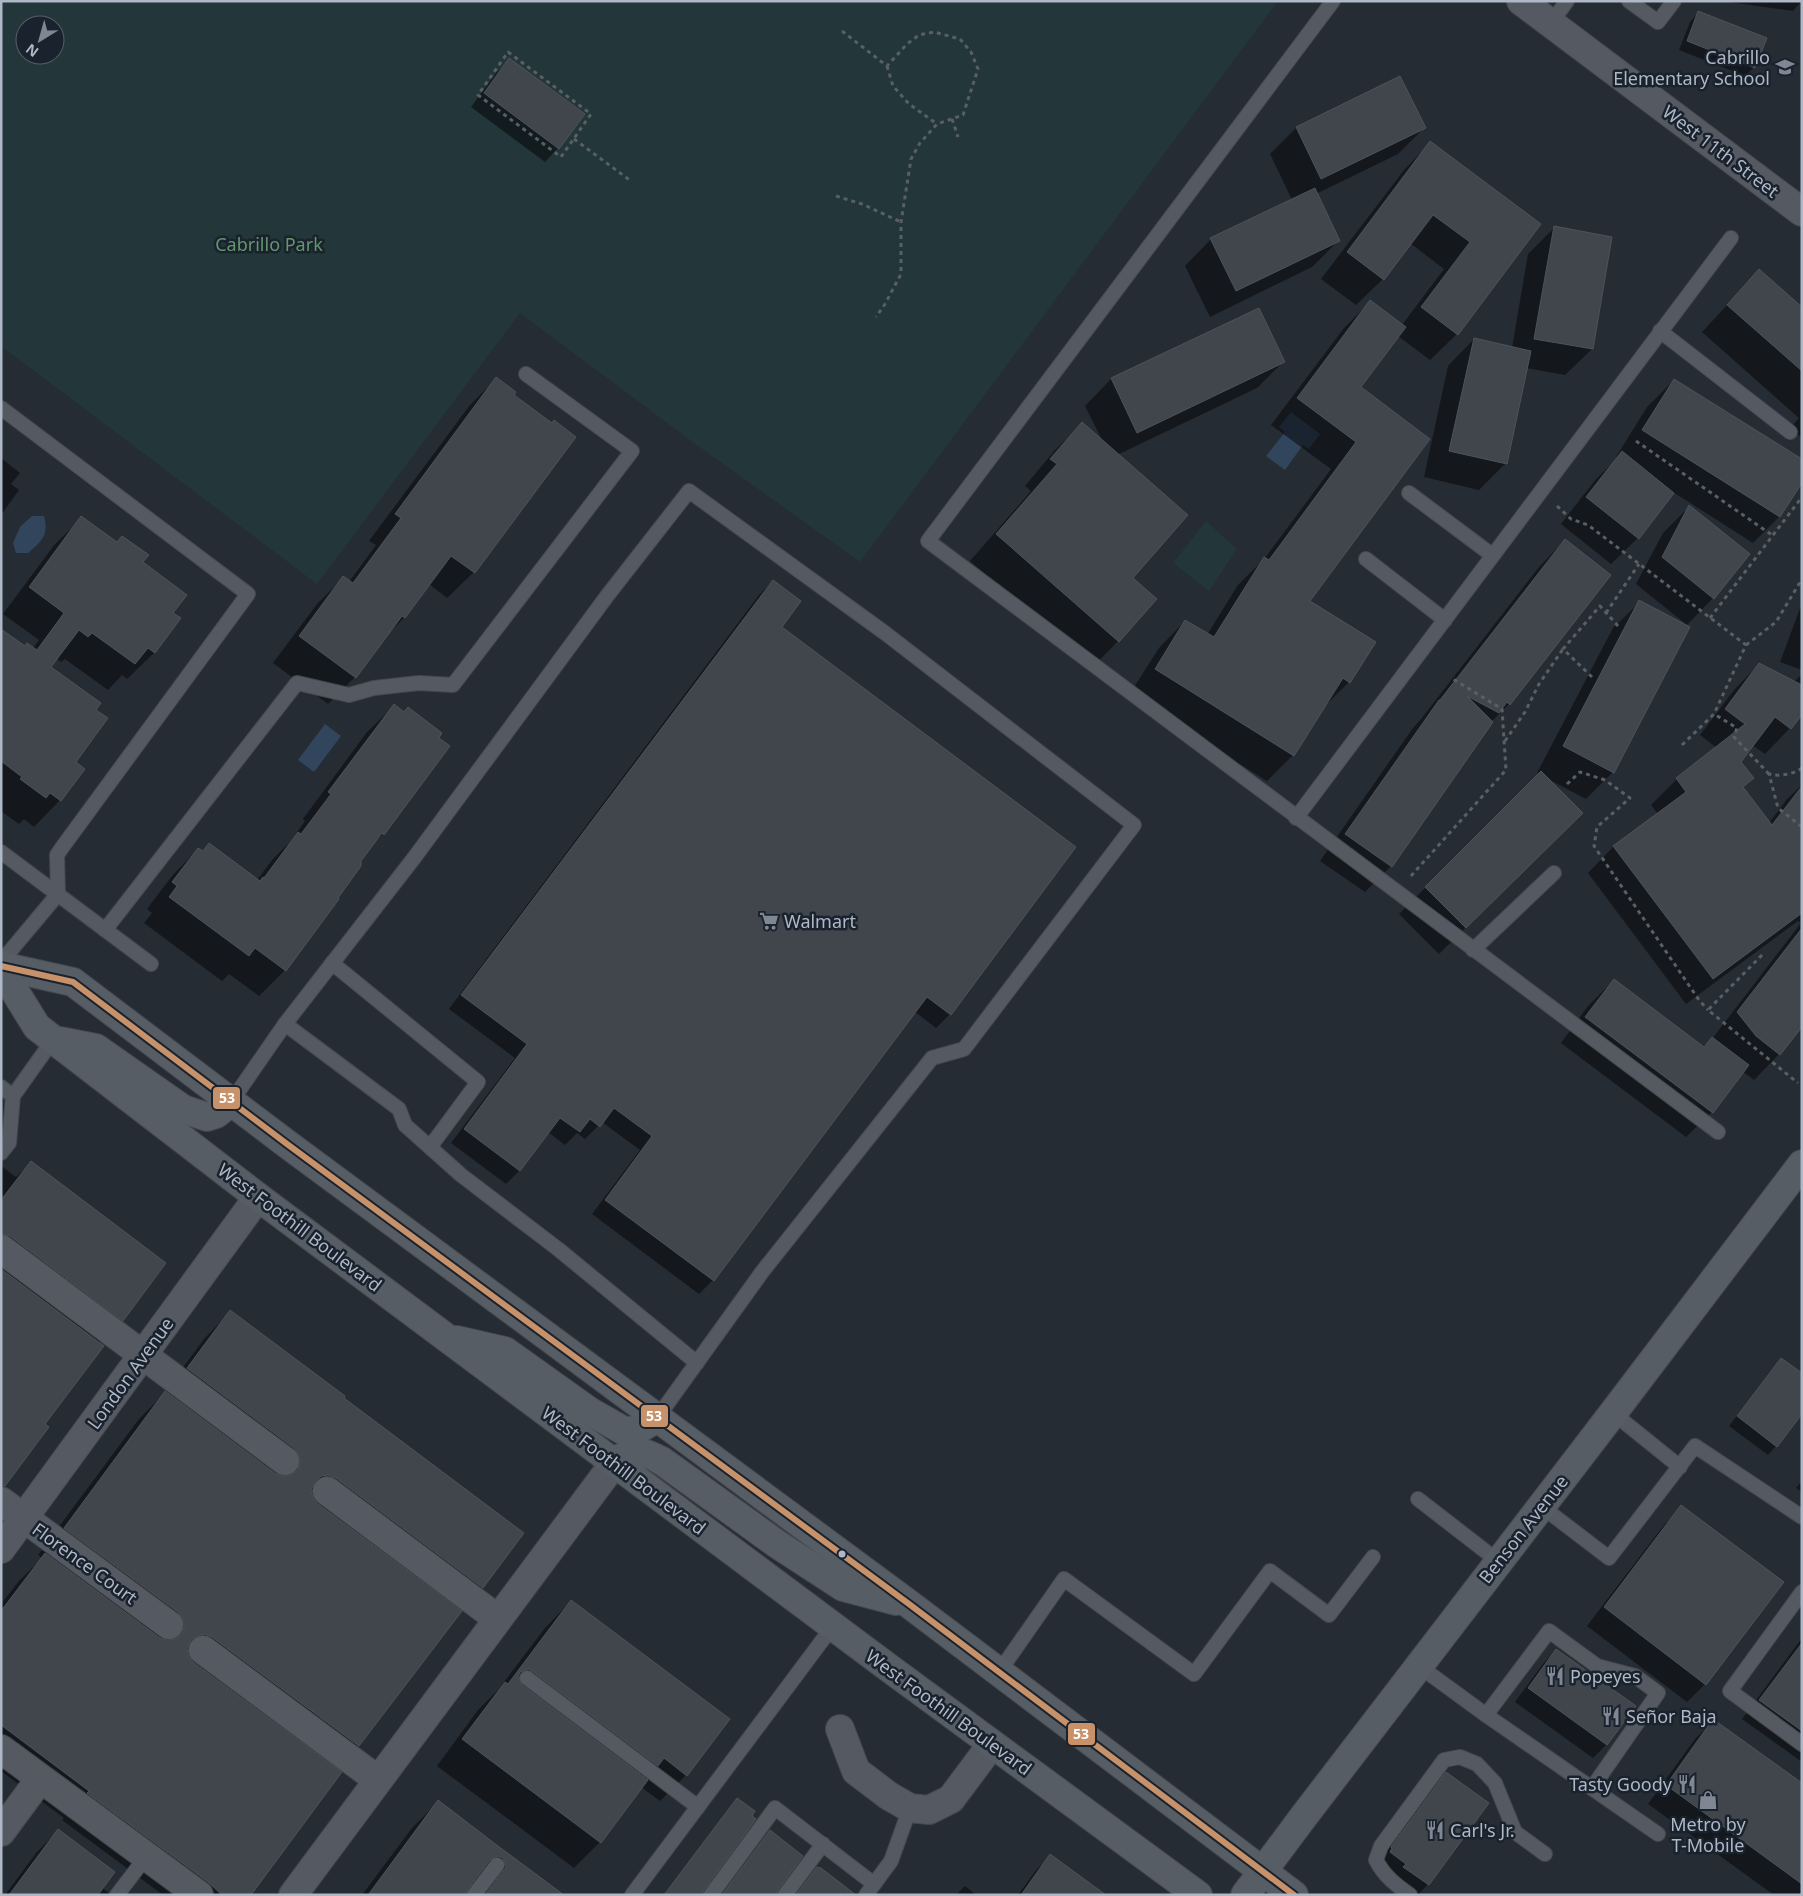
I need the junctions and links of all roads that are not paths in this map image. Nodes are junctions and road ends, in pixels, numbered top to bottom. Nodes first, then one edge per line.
1 (1333, 1) edge
2 (1521, 1) edge
3 (1567, 1) edge
4 (1629, 1) edge
5 (1674, 1) edge
6 (1551, 24) junction
7 (1802, 212) edge
8 (1731, 238) dead end
9 (1660, 331) junction
10 (526, 374) dead end
11 (1, 408) edge
12 (1790, 432) dead end
13 (1409, 492) dead end
14 (1492, 555) junction
15 (1366, 559) dead end
16 (1445, 620) junction
17 (1296, 818) junction
18 (1, 852) edge
19 (1554, 873) dead end
20 (58, 894) junction
21 (106, 930) junction
22 (1473, 950) junction
23 (332, 963) junction
24 (151, 964) dead end
25 (1, 966) edge
26 (285, 1024) junction
27 (53, 1040) junction
28 (1, 1087) edge
29 (13, 1096) junction
30 (232, 1102) junction
31 (1718, 1132) dead end
32 (430, 1147) junction
33 (1, 1153) edge
34 (1802, 1164) edge
35 (258, 1197) junction
36 (1, 1249) edge
37 (446, 1338) junction
38 (143, 1354) junction
39 (696, 1363) junction
40 (1613, 1413) junction
41 (657, 1418) junction
42 (285, 1461) dead end
43 (615, 1462) junction
44 (1680, 1467) junction
45 (327, 1491) dead end
46 (1418, 1499) dead end
47 (1, 1501) edge
48 (1541, 1506) junction
49 (1802, 1517) edge
50 (24, 1518) junction
51 (1, 1549) edge
52 (1373, 1557) dead end
53 (1498, 1561) junction
54 (1802, 1592) edge
55 (909, 1604) junction
56 (498, 1619) junction
57 (169, 1625) dead end
58 (833, 1626) junction
59 (203, 1650) dead end
60 (1419, 1666) junction
61 (999, 1672) junction
62 (527, 1678) dead end
63 (1486, 1715) junction
64 (840, 1730) dead end
65 (992, 1744) junction
66 (1802, 1744) edge
67 (1, 1750) edge
68 (40, 1779) junction
69 (378, 1780) junction
70 (1592, 1788) junction
71 (698, 1807) junction
72 (910, 1808) junction
73 (1, 1832) edge
74 (1658, 1834) dead end
75 (822, 1844) junction
76 (1545, 1854) dead end
77 (146, 1856) junction
78 (496, 1865) dead end
79 (1263, 1871) junction
80 (870, 1889) edge
81 (117, 1895) edge
82 (200, 1895) edge
83 (293, 1895) edge
84 (474, 1895) edge
85 (632, 1895) edge
86 (710, 1895) edge
87 (785, 1895) edge
88 (1198, 1895) edge
89 (1246, 1895) edge
90 (1294, 1895) edge
91 (1410, 1895) edge

1 - 17 lane
2 - 6 street, West 11th Street
3 - 6 lane
4 - 5 lane
6 - 7 street, West 11th Street
8 - 9 lane
9 - 12 lane
9 - 14 lane
10 - 21 lane
11 - 20 lane
13 - 14 lane
14 - 16 lane
15 - 16 lane
16 - 17 lane
17 - 22 lane
18 - 20 lane
19 - 22 lane
20 - 21 lane
20 - 25 lane
21 - 24 lane
22 - 31 lane
23 - 26 lane
23 - 32 lane
23 - 39 lane
25 - 27 main road, West Foothill Boulevard
25 - 30 main road
26 - 30 lane
26 - 32 lane
27 - 29 lane
27 - 30 main road
27 - 35 main road, West Foothill Boulevard
28 - 29 lane
29 - 33 lane
30 - 41 main road
32 - 39 lane
34 - 40 main road, Benson Avenue
35 - 37 main road, West Foothill Boulevard
35 - 38 street, London Avenue
36 - 38 street
37 - 41 main road
37 - 43 main road, West Foothill Boulevard
38 - 42 street
38 - 50 street, London Avenue
39 - 41 lane
40 - 44 lane
40 - 48 main road, Benson Avenue
41 - 55 main road
43 - 55 main road
43 - 56 street
43 - 58 main road, West Foothill Boulevard
44 - 48 lane
44 - 49 lane
45 - 56 street
46 - 53 lane
47 - 50 street, Florence Court
48 - 53 main road, Benson Avenue
50 - 51 street, London Avenue
50 - 57 street, Florence Court
52 - 61 lane
53 - 60 main road, Benson Avenue
54 - 66 lane
55 - 61 main road
56 - 69 street
58 - 65 main road, West Foothill Boulevard
58 - 71 lane
59 - 69 street
60 - 63 lane
60 - 79 main road, Benson Avenue
61 - 79 main road
62 - 71 lane
63 - 70 lane
63 - 70 lane
64 - 72 street
65 - 72 street
65 - 88 main road, West Foothill Boulevard
67 - 68 street
68 - 73 street
68 - 77 street
69 - 83 street
70 - 74 lane
71 - 85 lane
72 - 80 lane
75 - 80 lane
75 - 86 lane
75 - 87 lane
76 - 91 lane
77 - 81 lane
77 - 82 street
78 - 84 lane
79 - 89 main road, Benson Avenue
79 - 90 main road

